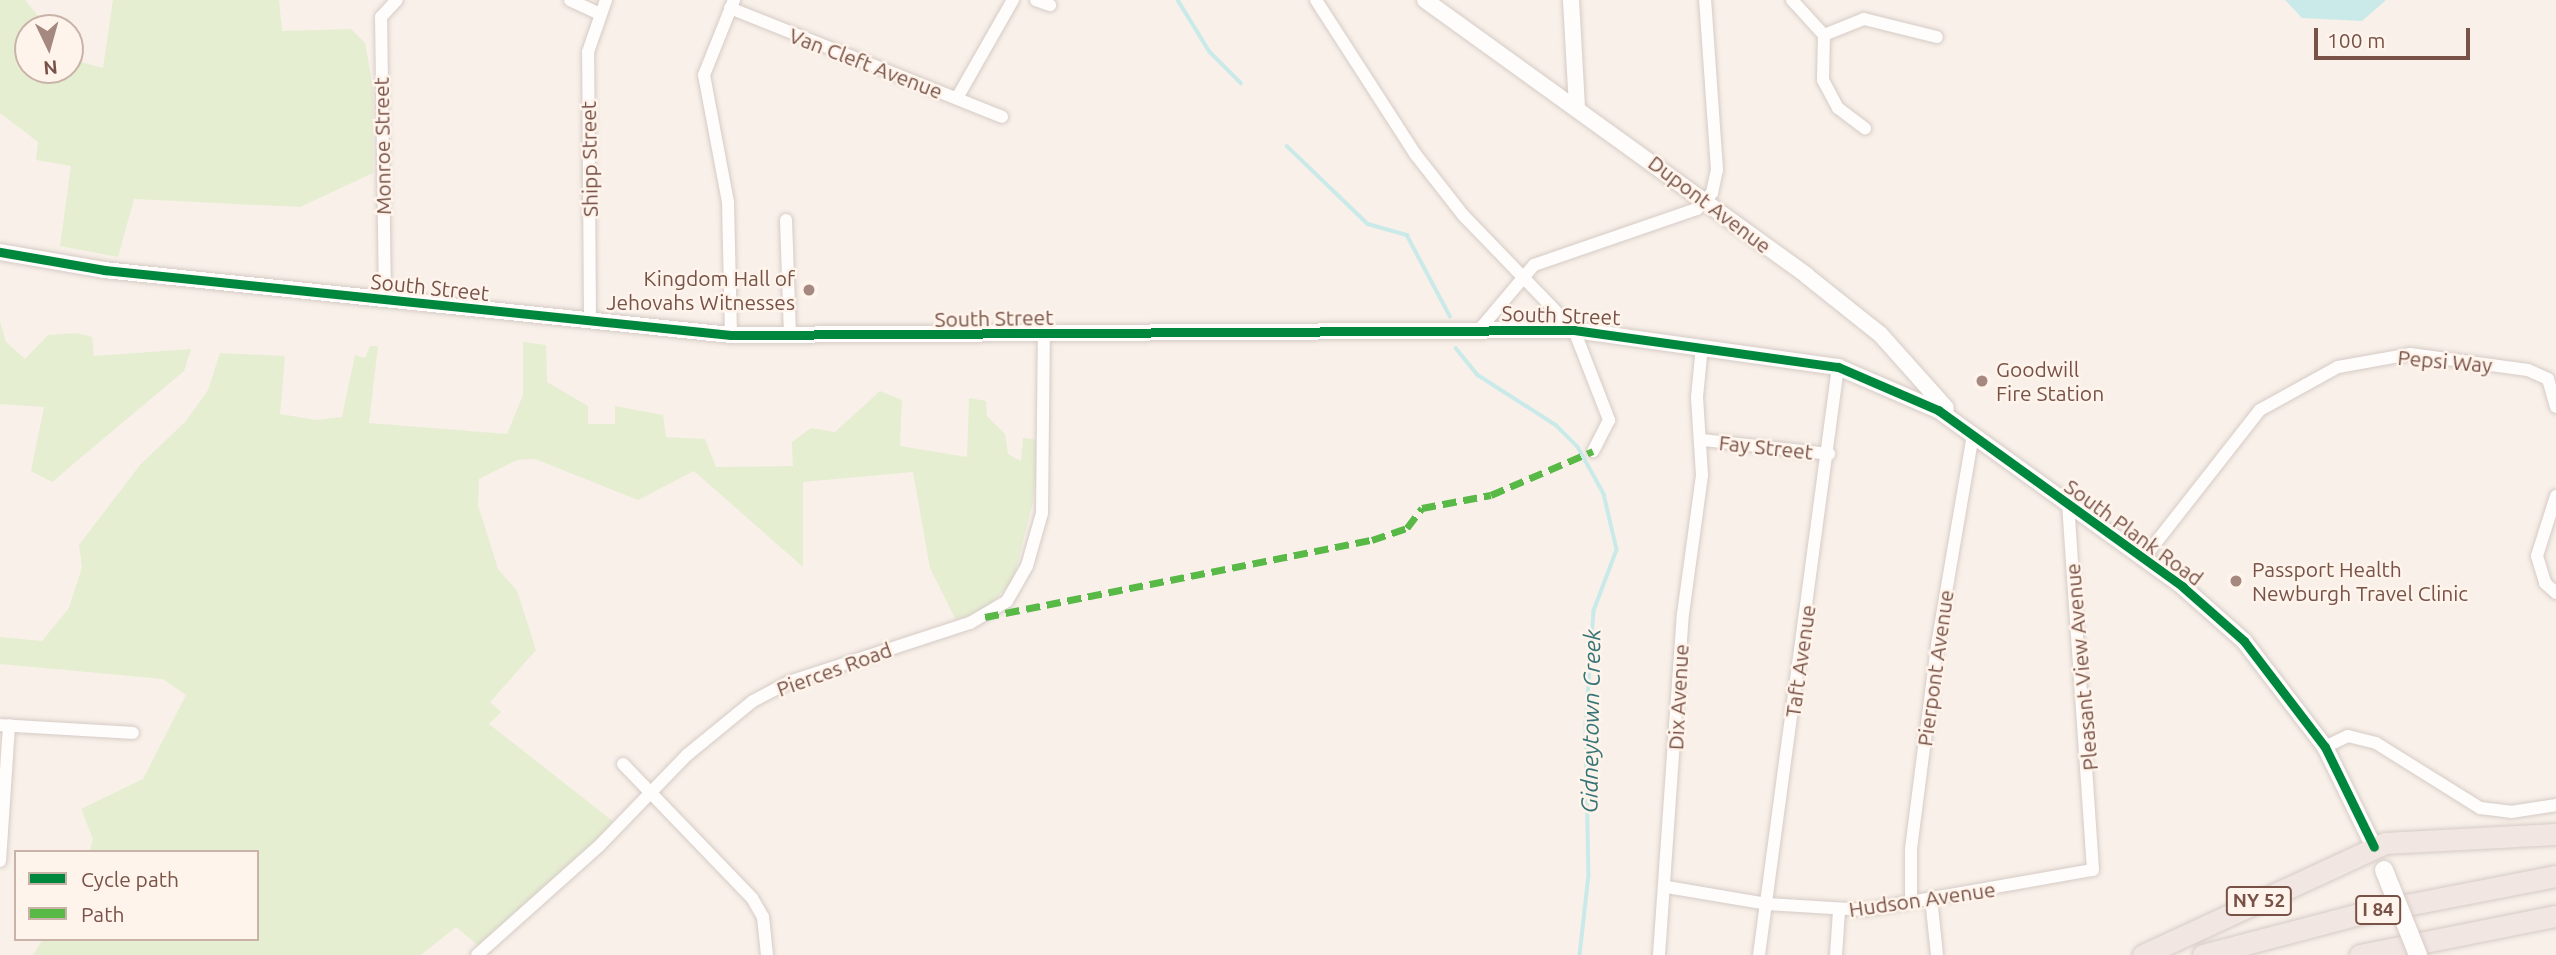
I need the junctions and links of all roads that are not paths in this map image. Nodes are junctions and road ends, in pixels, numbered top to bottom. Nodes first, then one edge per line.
1 (397, 0) edge
2 (570, 0) edge
3 (606, 0) edge
4 (1013, 0) edge
5 (1036, 0) edge
6 (1316, 0) edge
7 (1424, 0) edge
8 (1571, 0) edge
9 (1704, 0) edge
10 (1792, 0) edge
11 (732, 4) edge
12 (1050, 5) dead end
13 (600, 14) junction
14 (1824, 35) junction
15 (1937, 37) dead end
16 (957, 98) junction
17 (1577, 107) junction
18 (1002, 117) dead end
19 (1865, 128) dead end
20 (1705, 202) junction
21 (786, 220) dead end
22 (0, 252) edge
23 (1520, 276) junction
24 (385, 300) junction
25 (590, 321) junction
26 (1479, 330) junction
27 (1574, 330) junction
28 (731, 335) junction
29 (1044, 335) junction
30 (790, 337) junction
31 (1702, 346) junction
32 (1838, 367) junction
33 (2556, 407) edge
34 (1972, 435) junction
35 (1703, 440) junction
36 (1593, 451) dead end
37 (1829, 454) junction
38 (2556, 496) edge
39 (2068, 505) junction
40 (2143, 559) junction
41 (2556, 593) edge
42 (4, 725) edge
43 (133, 733) dead end
44 (2325, 747) junction
45 (623, 764) dead end
46 (652, 789) junction
47 (2556, 805) edge
48 (2094, 830) joint
49 (2556, 834) edge
50 (1, 842) edge
51 (2374, 847) junction
52 (0, 861) edge
53 (2384, 870) dead end
54 (2556, 876) edge
55 (1667, 887) junction
56 (1931, 898) junction
57 (1911, 902) junction
58 (1767, 904) junction
59 (1839, 911) junction
60 (2556, 916) edge
61 (477, 955) edge
62 (767, 955) edge
63 (1659, 955) edge
64 (1759, 955) edge
65 (1836, 955) edge
66 (1937, 955) edge
67 (2143, 955) edge
68 (2203, 955) edge
69 (2360, 955) edge
70 (2418, 955) edge

1 - 24 street, Monroe Street
2 - 13 street
3 - 13 street, Shipp Street
4 - 16 street
5 - 12 street
6 - 23 street
7 - 17 street, Dupont Avenue
8 - 17 street
9 - 20 street
10 - 14 street
11 - 16 street, Van Cleft Avenue
11 - 28 street
13 - 25 street, Shipp Street
14 - 15 street
14 - 19 street
16 - 18 street, Van Cleft Avenue
17 - 20 street, Dupont Avenue
20 - 23 street
20 - 34 street, Dupont Avenue
21 - 30 street
22 - 24 street, South Street
23 - 26 street
23 - 27 street
24 - 25 street, South Street
25 - 28 street, South Street
26 - 27 street, South Street
26 - 29 street, South Street
27 - 31 street, South Street
27 - 36 street
28 - 30 street, South Street
29 - 30 street, South Street
29 - 46 street, Pierces Road
31 - 32 street, South Street
31 - 35 street, Dix Avenue
32 - 34 street, South Street
32 - 37 street, Taft Avenue
33 - 40 street, Pepsi Way
34 - 39 street, South Plank Road
34 - 57 street, Pierpont Avenue
35 - 37 street, Fay Street
35 - 55 street, Dix Avenue
37 - 58 street, Taft Avenue
38 - 41 street
39 - 40 street, South Plank Road
39 - 48 street, Pleasant View Avenue
40 - 44 street, South Plank Road
42 - 43 street
42 - 50 street
44 - 47 street
44 - 51 street, South Plank Road
45 - 46 street
46 - 61 street, Pierces Road
46 - 62 street
48 - 56 street, Hudson Avenue
49 - 51 highway
50 - 52 street
51 - 67 highway, NY 52
53 - 70 main road, bridge
54 - 68 highway, I 84
55 - 58 street, Hudson Avenue
55 - 63 street, Dix Avenue
56 - 57 street, Hudson Avenue
56 - 66 street
57 - 59 street, Hudson Avenue
58 - 59 street, Hudson Avenue
58 - 64 street, Taft Avenue
59 - 65 street
60 - 69 highway, I 84

